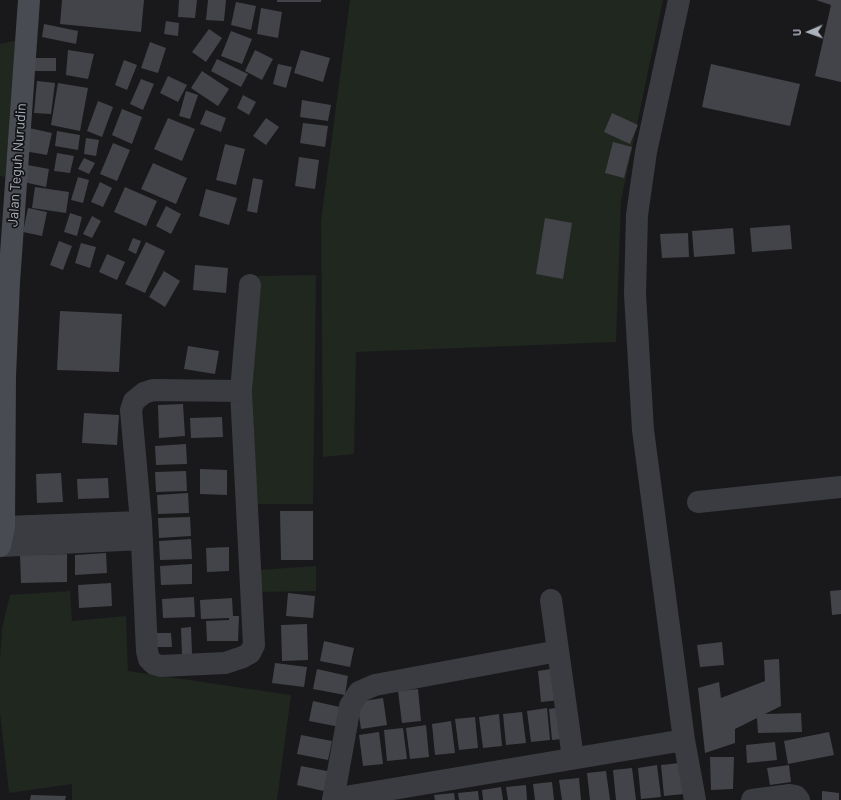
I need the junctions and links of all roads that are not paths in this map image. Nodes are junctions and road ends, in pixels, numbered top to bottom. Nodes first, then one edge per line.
1 (29, 0) edge
2 (679, 0) edge
3 (5, 282) edge
4 (250, 285) dead end
5 (241, 391) junction
6 (841, 487) edge
7 (698, 502) dead end
8 (141, 531) junction
9 (1, 540) edge
10 (551, 600) dead end
11 (558, 651) junction
12 (684, 740) junction
13 (573, 758) junction
14 (333, 799) edge
15 (695, 800) edge
16 (752, 800) edge
17 (799, 800) edge

1 - 3 street, Jalan Teguh Nurudin
2 - 12 street
3 - 9 street, Jalan Teguh Nurudin
4 - 5 street
5 - 8 street
5 - 8 street
6 - 7 street
8 - 9 street
10 - 11 street
11 - 13 street
11 - 14 street
12 - 13 street
12 - 15 street
13 - 14 street
16 - 17 street

